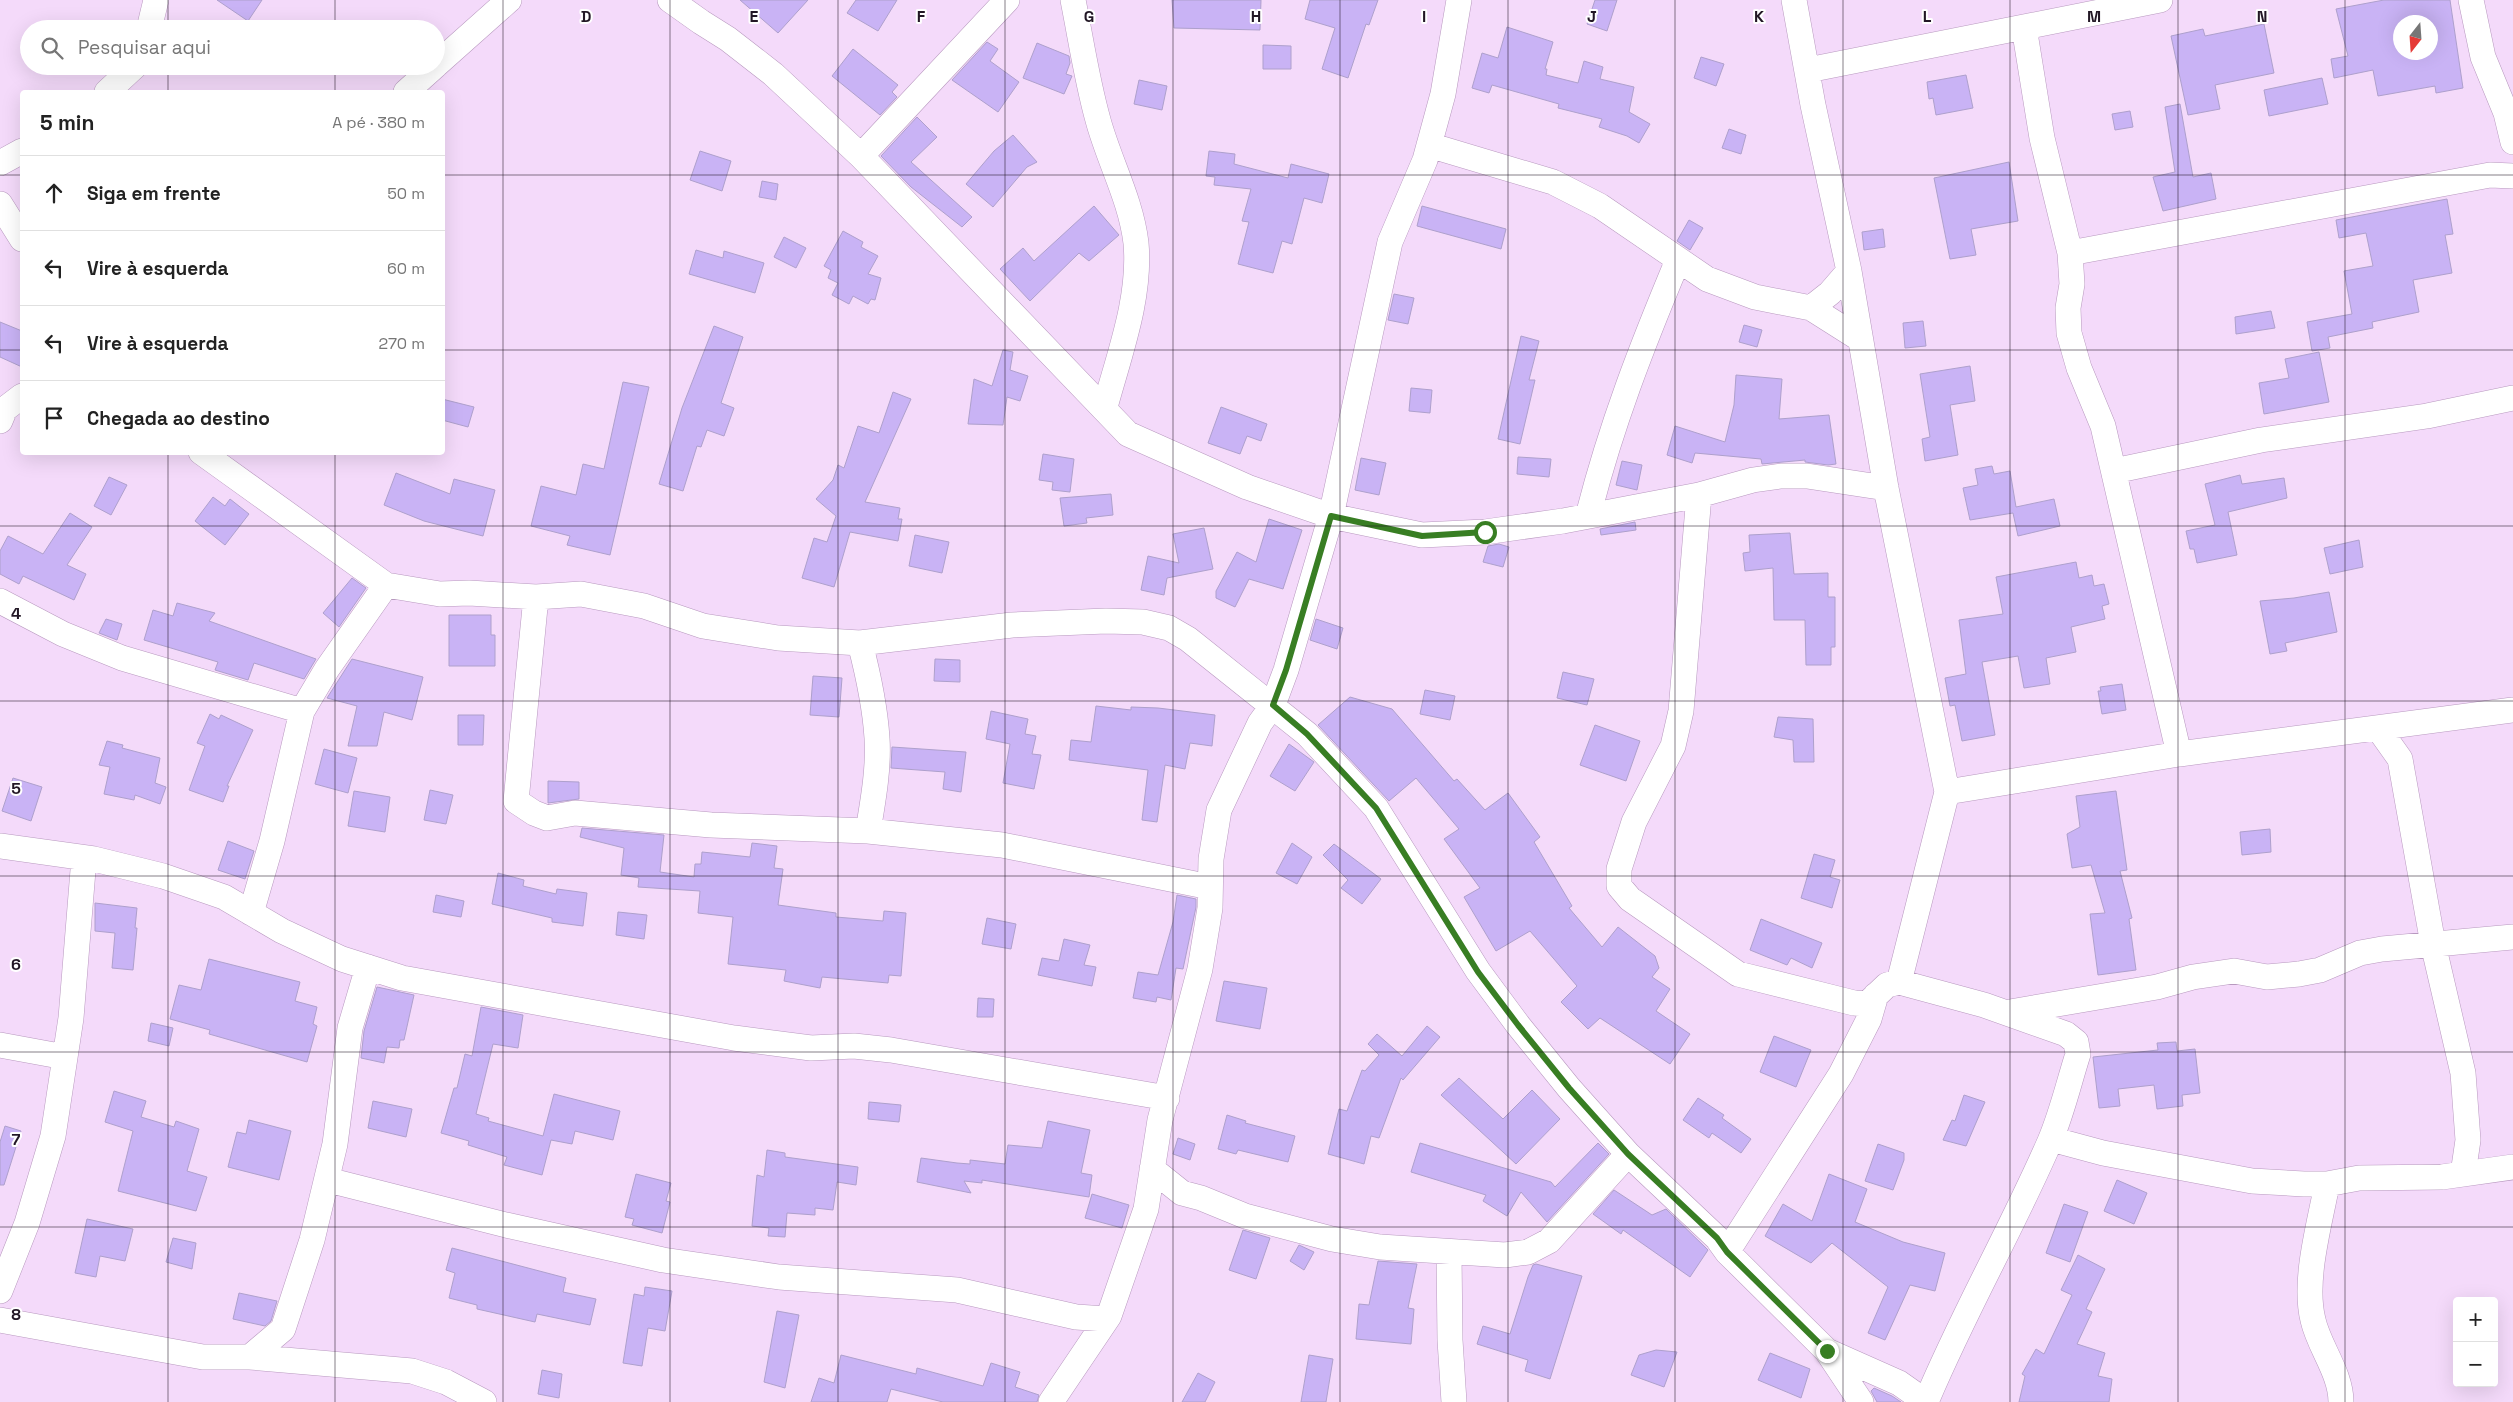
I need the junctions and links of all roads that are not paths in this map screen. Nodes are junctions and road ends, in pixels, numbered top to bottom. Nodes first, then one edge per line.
1 (156, 0) edge
2 (509, 0) edge
3 (670, 0) edge
4 (1007, 0) edge
5 (1073, 0) edge
6 (1460, 0) edge
7 (1794, 0) edge
8 (2160, 0) edge
9 (2471, 0) edge
10 (151, 20) edge
11 (2024, 27) junction
12 (445, 58) edge
13 (1808, 70) junction
14 (125, 75) edge
15 (426, 75) edge
16 (109, 90) edge
17 (408, 90) edge
18 (2513, 142) edge
19 (1429, 145) junction
20 (20, 152) edge
21 (861, 156) junction
22 (0, 163) edge
23 (2513, 176) edge
24 (0, 204) edge
25 (20, 236) edge
26 (2070, 253) junction
27 (1678, 260) junction
28 (1849, 271) junction
29 (1811, 308) junction
30 (1860, 339) junction
31 (2513, 398) edge
32 (1105, 407) junction
33 (205, 455) edge
34 (2114, 471) junction
35 (1886, 488) junction
36 (1699, 495) junction
37 (1331, 516) junction
38 (1588, 516) junction
39 (386, 585) junction
40 (536, 597) junction
41 (0, 601) edge
42 (860, 643) junction
43 (1273, 705) junction
44 (2513, 710) edge
45 (302, 711) junction
46 (2417, 723) junction
47 (2378, 728) junction
48 (2179, 754) junction
49 (2400, 759) junction
50 (1948, 792) junction
51 (868, 831) junction
52 (0, 846) edge
53 (84, 858) junction
54 (1210, 887) junction
55 (250, 912) junction
56 (2513, 937) edge
57 (2433, 944) junction
58 (368, 967) junction
59 (1899, 982) junction
60 (1876, 995) junction
61 (2007, 1013) junction
62 (0, 1045) edge
63 (65, 1057) junction
64 (1167, 1098) junction
65 (2050, 1139) junction
66 (1628, 1154) junction
67 (2513, 1167) edge
68 (1152, 1169) junction
69 (2463, 1174) junction
70 (328, 1180) junction
71 (2328, 1184) junction
72 (1182, 1193) junction
73 (1146, 1208) junction
74 (1727, 1252) junction
75 (1449, 1253) junction
76 (2, 1288) edge
77 (1106, 1319) junction
78 (8, 1321) edge
79 (283, 1329) junction
80 (1827, 1351) junction
81 (250, 1357) junction
82 (308, 1362) junction
83 (484, 1402) edge
84 (1051, 1402) edge
85 (1454, 1402) edge
86 (1861, 1402) edge
87 (1926, 1402) edge
88 (2342, 1402) edge

1 - 10 street
2 - 12 street
3 - 21 street
4 - 21 street
5 - 32 street
6 - 19 street
7 - 13 street
8 - 11 street
9 - 18 street
11 - 13 street
11 - 26 street
13 - 28 street
14 - 16 street
15 - 17 street
19 - 27 street
19 - 37 street
20 - 22 street
21 - 32 street
23 - 26 street
24 - 25 street
26 - 34 street
27 - 29 street
27 - 38 street
28 - 29 street
28 - 30 street
29 - 30 street
30 - 35 street
31 - 34 street
32 - 37 street
33 - 39 street
34 - 48 street
35 - 36 street
35 - 50 street
36 - 38 street
36 - 60 street
37 - 38 street
37 - 43 street
39 - 40 street
39 - 45 street
40 - 42 street
40 - 51 street
41 - 45 street
42 - 43 street
42 - 51 street
43 - 54 street
43 - 66 street
44 - 46 street
45 - 55 street
46 - 47 street
46 - 49 street
47 - 48 street
47 - 49 street
48 - 50 street
49 - 57 street
50 - 59 street
51 - 54 street
52 - 53 street
53 - 55 street
53 - 63 street
54 - 64 street
55 - 58 street
56 - 57 street
57 - 61 street
57 - 69 street
58 - 64 street
58 - 70 street
59 - 60 street
59 - 61 street
60 - 74 street
61 - 65 street
62 - 63 street
63 - 76 street
64 - 68 street
65 - 71 street
65 - 87 street
66 - 74 street
66 - 75 street
67 - 69 street
68 - 72 street
68 - 73 street
69 - 71 street
70 - 77 street
70 - 79 street
71 - 88 street
72 - 73 street
72 - 75 street
73 - 77 street
74 - 80 street
75 - 85 street
76 - 78 street
77 - 84 street
78 - 81 street
79 - 81 street
79 - 82 street
80 - 86 street
80 - 87 street
81 - 82 street
82 - 83 street

